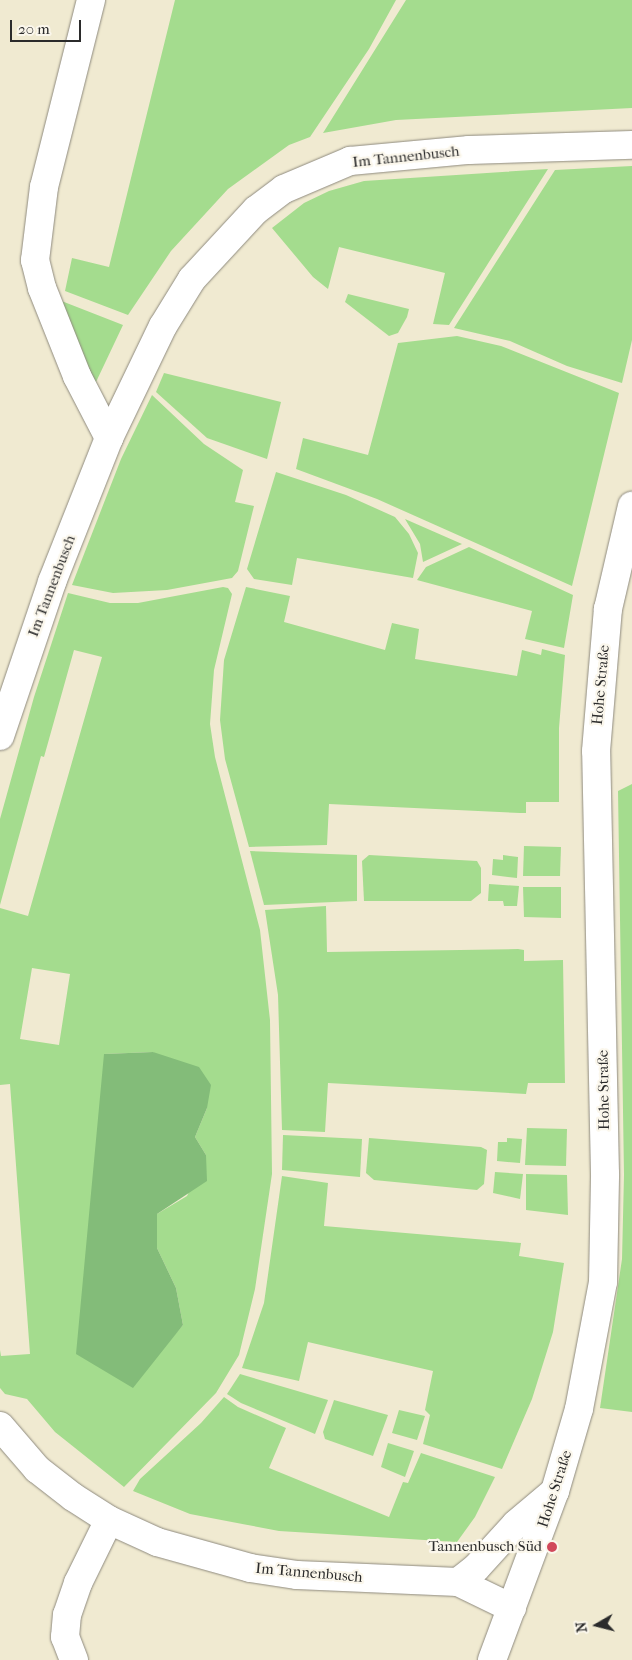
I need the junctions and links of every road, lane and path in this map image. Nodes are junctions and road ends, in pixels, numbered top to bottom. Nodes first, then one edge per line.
1 (91, 0) edge
2 (632, 145) edge
3 (109, 438) junction
4 (632, 506) edge
5 (0, 736) edge
6 (0, 1426) edge
7 (555, 1491) junction
8 (108, 1520) junction
9 (458, 1582) junction
10 (512, 1608) junction
11 (74, 1660) edge
12 (492, 1660) edge

1 - 3 street
2 - 3 street, Im Tannenbusch
3 - 5 street, Im Tannenbusch
4 - 7 street, Hohe Straße
6 - 8 street, Im Tannenbusch
7 - 9 street
7 - 10 street, Hohe Straße
8 - 9 street, Im Tannenbusch
8 - 11 street
9 - 10 street, Im Tannenbusch
10 - 12 street, Hohe Straße

